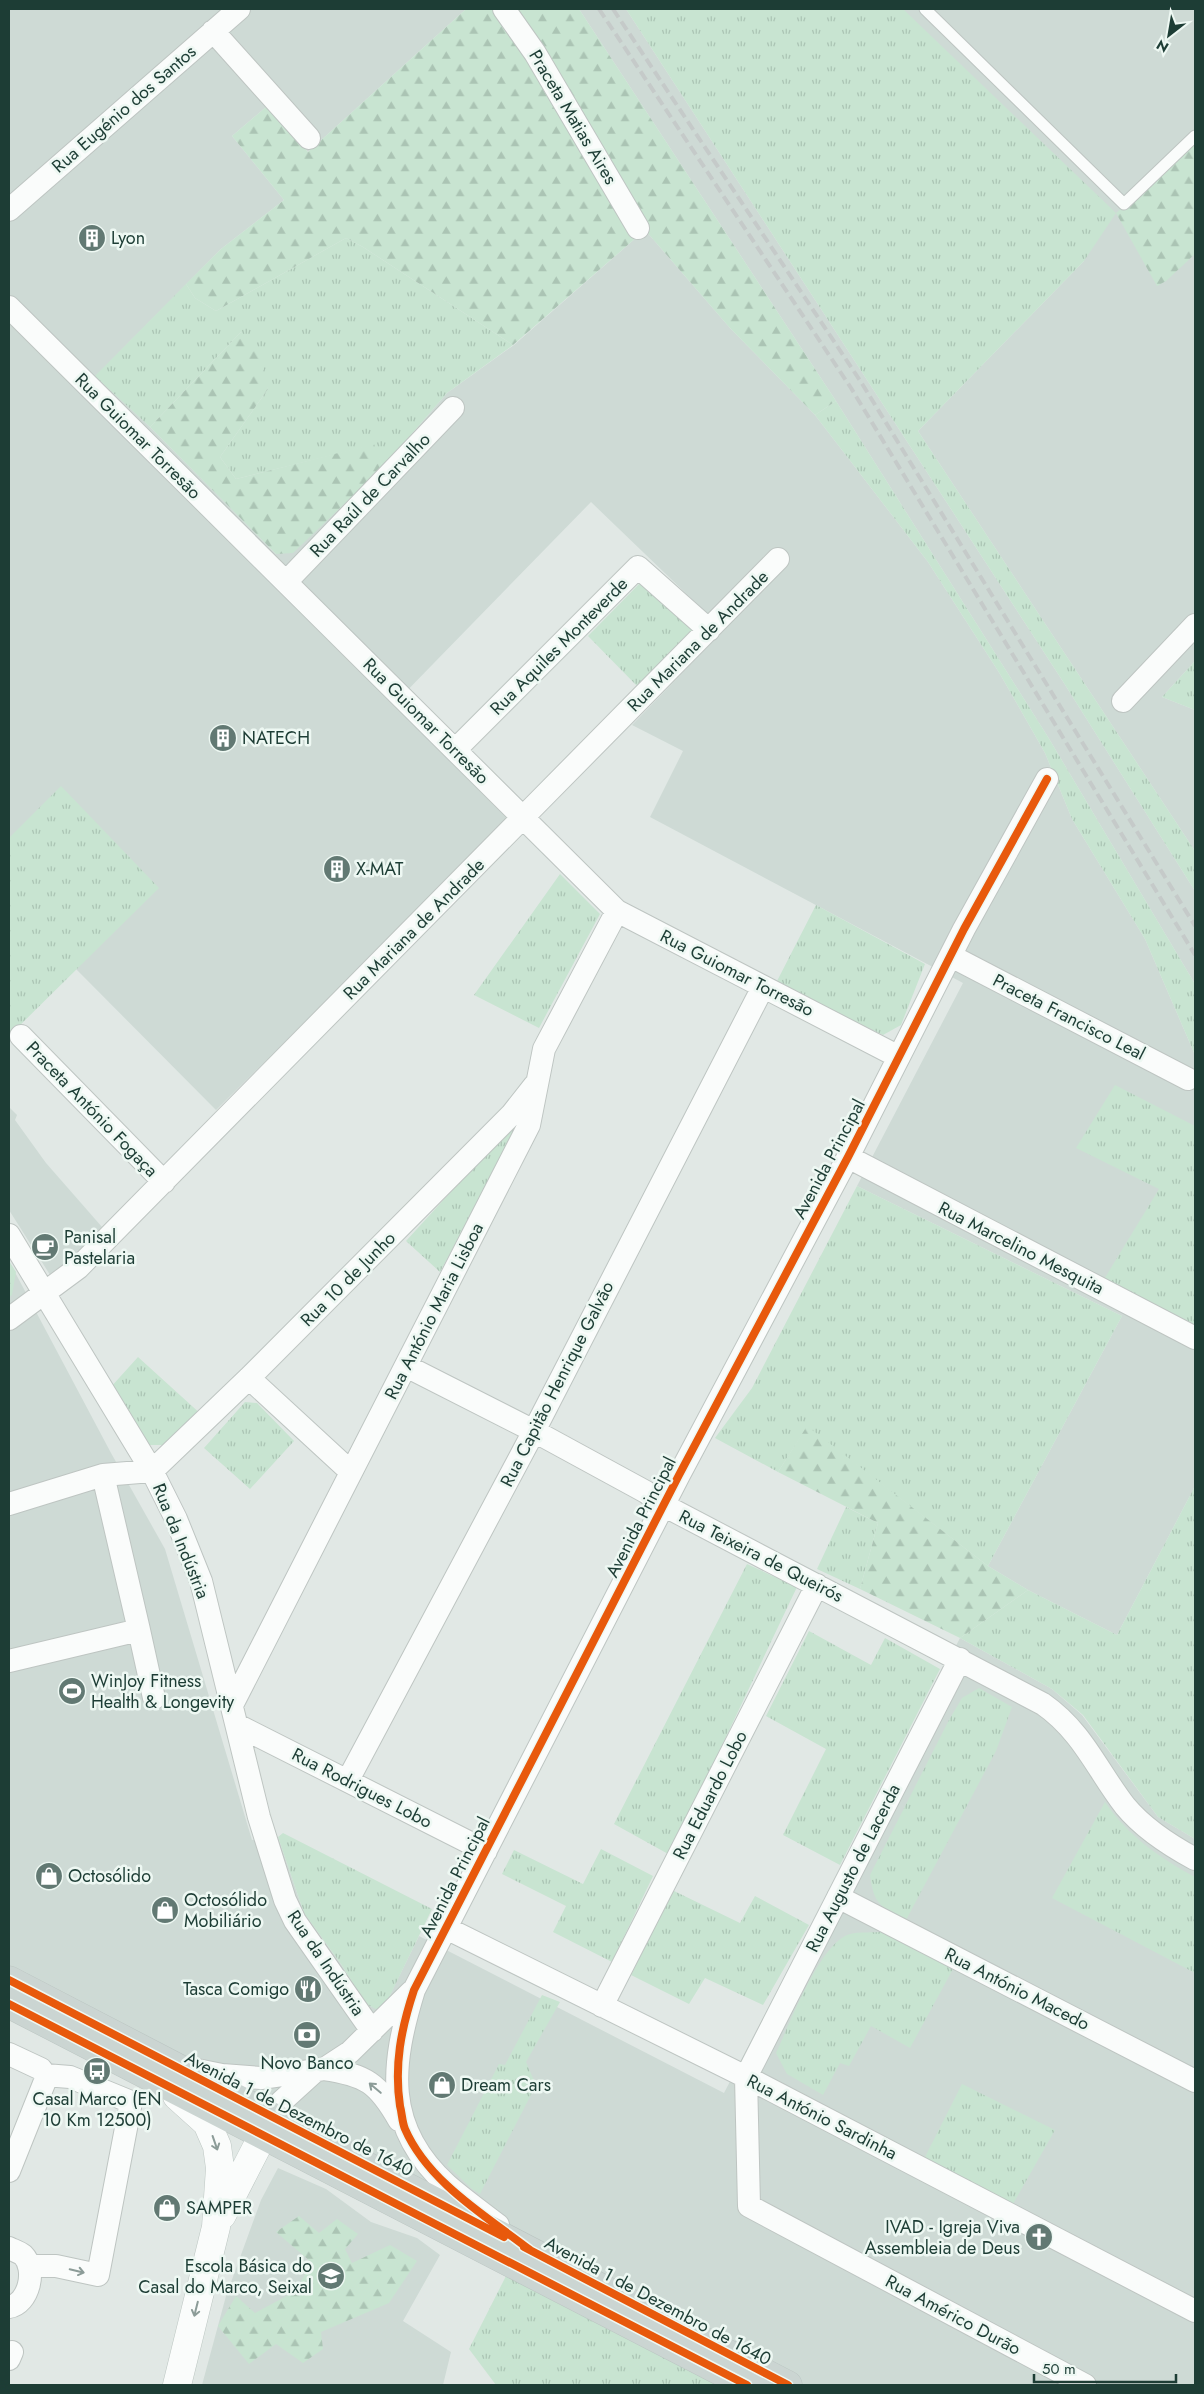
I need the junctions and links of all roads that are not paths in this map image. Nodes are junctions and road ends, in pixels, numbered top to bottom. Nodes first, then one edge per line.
1 (239, 9) edge
2 (504, 9) edge
3 (925, 9) edge
4 (213, 31) junction
5 (1195, 136) edge
6 (309, 138) dead end
7 (9, 210) edge
8 (638, 228) dead end
9 (9, 307) edge
10 (453, 408) dead end
11 (778, 559) dead end
12 (286, 582) junction
13 (1195, 625) edge
14 (709, 630) junction
15 (1123, 701) dead end
16 (455, 750) junction
17 (1047, 779) dead end
18 (524, 818) junction
19 (617, 911) junction
20 (951, 956) junction
21 (763, 987) junction
22 (21, 1036) dead end
23 (899, 1058) junction
24 (1188, 1079) dead end
25 (538, 1081) junction
26 (848, 1157) junction
27 (164, 1182) junction
28 (9, 1235) edge
29 (44, 1292) junction
30 (9, 1319) edge
31 (1195, 1338) edge
32 (406, 1366) junction
33 (249, 1378) junction
34 (534, 1431) junction
35 (152, 1471) junction
36 (350, 1472) junction
37 (103, 1475) junction
38 (9, 1504) edge
39 (665, 1506) junction
40 (818, 1585) junction
41 (139, 1630) junction
42 (960, 1659) junction
43 (9, 1661) edge
44 (154, 1698) dead end
45 (235, 1715) junction
46 (348, 1780) junction
47 (486, 1851) junction
48 (1195, 1859) edge
49 (838, 1897) junction
50 (446, 1928) junction
51 (9, 1980) edge
52 (414, 1990) junction
53 (9, 2004) edge
54 (602, 2006) junction
55 (372, 2031) junction
56 (9, 2054) edge
57 (319, 2070) junction
58 (166, 2074) junction
59 (45, 2075) junction
60 (746, 2077) junction
61 (1195, 2081) edge
62 (268, 2126) junction
63 (404, 2127) junction
64 (9, 2171) edge
65 (216, 2227) junction
66 (9, 2248) edge
67 (530, 2250) junction
68 (29, 2266) junction
69 (9, 2307) edge
70 (1195, 2311) edge
71 (177, 2385) edge
72 (747, 2385) edge
73 (788, 2385) edge
74 (1085, 2385) edge

1 - 4 street, Rua Eugénio dos Santos
2 - 8 street, Praceta Matias Aires
3 - 5 lane
4 - 6 street
4 - 7 street, Rua Eugénio dos Santos
9 - 12 street, Rua Guiomar Torresão
10 - 12 street, Rua Raúl de Carvalho
11 - 14 street, Rua Mariana de Andrade
12 - 16 street, Rua Guiomar Torresão
13 - 15 street
14 - 16 street, Rua Aquiles Monteverde
14 - 18 street, Rua Mariana de Andrade
16 - 18 street, Rua Guiomar Torresão
17 - 20 street, Avenida Principal
18 - 19 street, Rua Guiomar Torresão
18 - 27 street, Rua Mariana de Andrade
19 - 21 street, Rua Guiomar Torresão
19 - 25 street, Rua António Maria Lisboa
20 - 23 street, Avenida Principal
20 - 24 street, Praceta Francisco Leal
21 - 23 street, Rua Guiomar Torresão
21 - 34 street, Rua Capitão Henrique Galvão
22 - 27 street, Praceta António Fogaça
23 - 26 street, Avenida Principal
25 - 32 street, Rua António Maria Lisboa
25 - 33 street, Rua 10 de Junho
26 - 31 street, Rua Marcelino Mesquita
26 - 39 street, Avenida Principal
27 - 29 street, Rua Mariana de Andrade
28 - 29 street, Rua da Indústria
29 - 30 street, Rua Mariana de Andrade
29 - 35 street, Rua da Indústria
32 - 34 street, Rua Teixeira de Queirós
32 - 36 street, Rua António Maria Lisboa
33 - 35 street, Rua 10 de Junho
33 - 36 street
34 - 39 street, Rua Teixeira de Queirós
34 - 46 street, Rua Capitão Henrique Galvão
35 - 37 street
35 - 45 street, Rua da Indústria
36 - 45 street, Rua António Maria Lisboa
37 - 38 street
37 - 41 street
39 - 40 street, Rua Teixeira de Queirós
39 - 47 street, Avenida Principal
40 - 42 street, Rua Teixeira de Queirós
40 - 54 street, Rua Eduardo Lobo
41 - 43 street
41 - 44 street
42 - 48 street, Rua Teixeira de Queirós
42 - 49 street, Rua Augusto de Lacerda
45 - 46 street, Rua Rodrigues Lobo
45 - 55 street, Rua da Indústria
46 - 47 street, Rua Rodrigues Lobo
47 - 50 street, Avenida Principal
49 - 60 street, Rua Augusto de Lacerda
49 - 61 street, Rua António Macedo
50 - 52 street, Avenida Principal
50 - 54 street, Rua António Sardinha
51 - 58 main road, Avenida 1 de Dezembro de 1640
52 - 55 street, Avenida Principal
52 - 63 street, Avenida Principal
53 - 58 main road, Avenida 1 de Dezembro de 1640
54 - 60 street, Rua António Sardinha
55 - 57 street, Avenida Principal
56 - 59 street
57 - 58 street, Avenida Principal
57 - 62 street, Avenida Principal
63 -> 57 street, Avenida Principal
58 - 62 main road, Avenida 1 de Dezembro de 1640
58 -> 65 main road
59 - 64 street
68 -> 59 street
60 - 70 street, Rua António Sardinha
60 - 74 street, Rua Américo Durão
62 - 65 main road
62 - 67 main road, Avenida 1 de Dezembro de 1640
62 - 72 main road, Avenida 1 de Dezembro de 1640
63 - 67 street, Avenida Principal
65 -> 71 main road
66 - 68 street
67 - 73 main road, Avenida 1 de Dezembro de 1640
68 - 69 street

